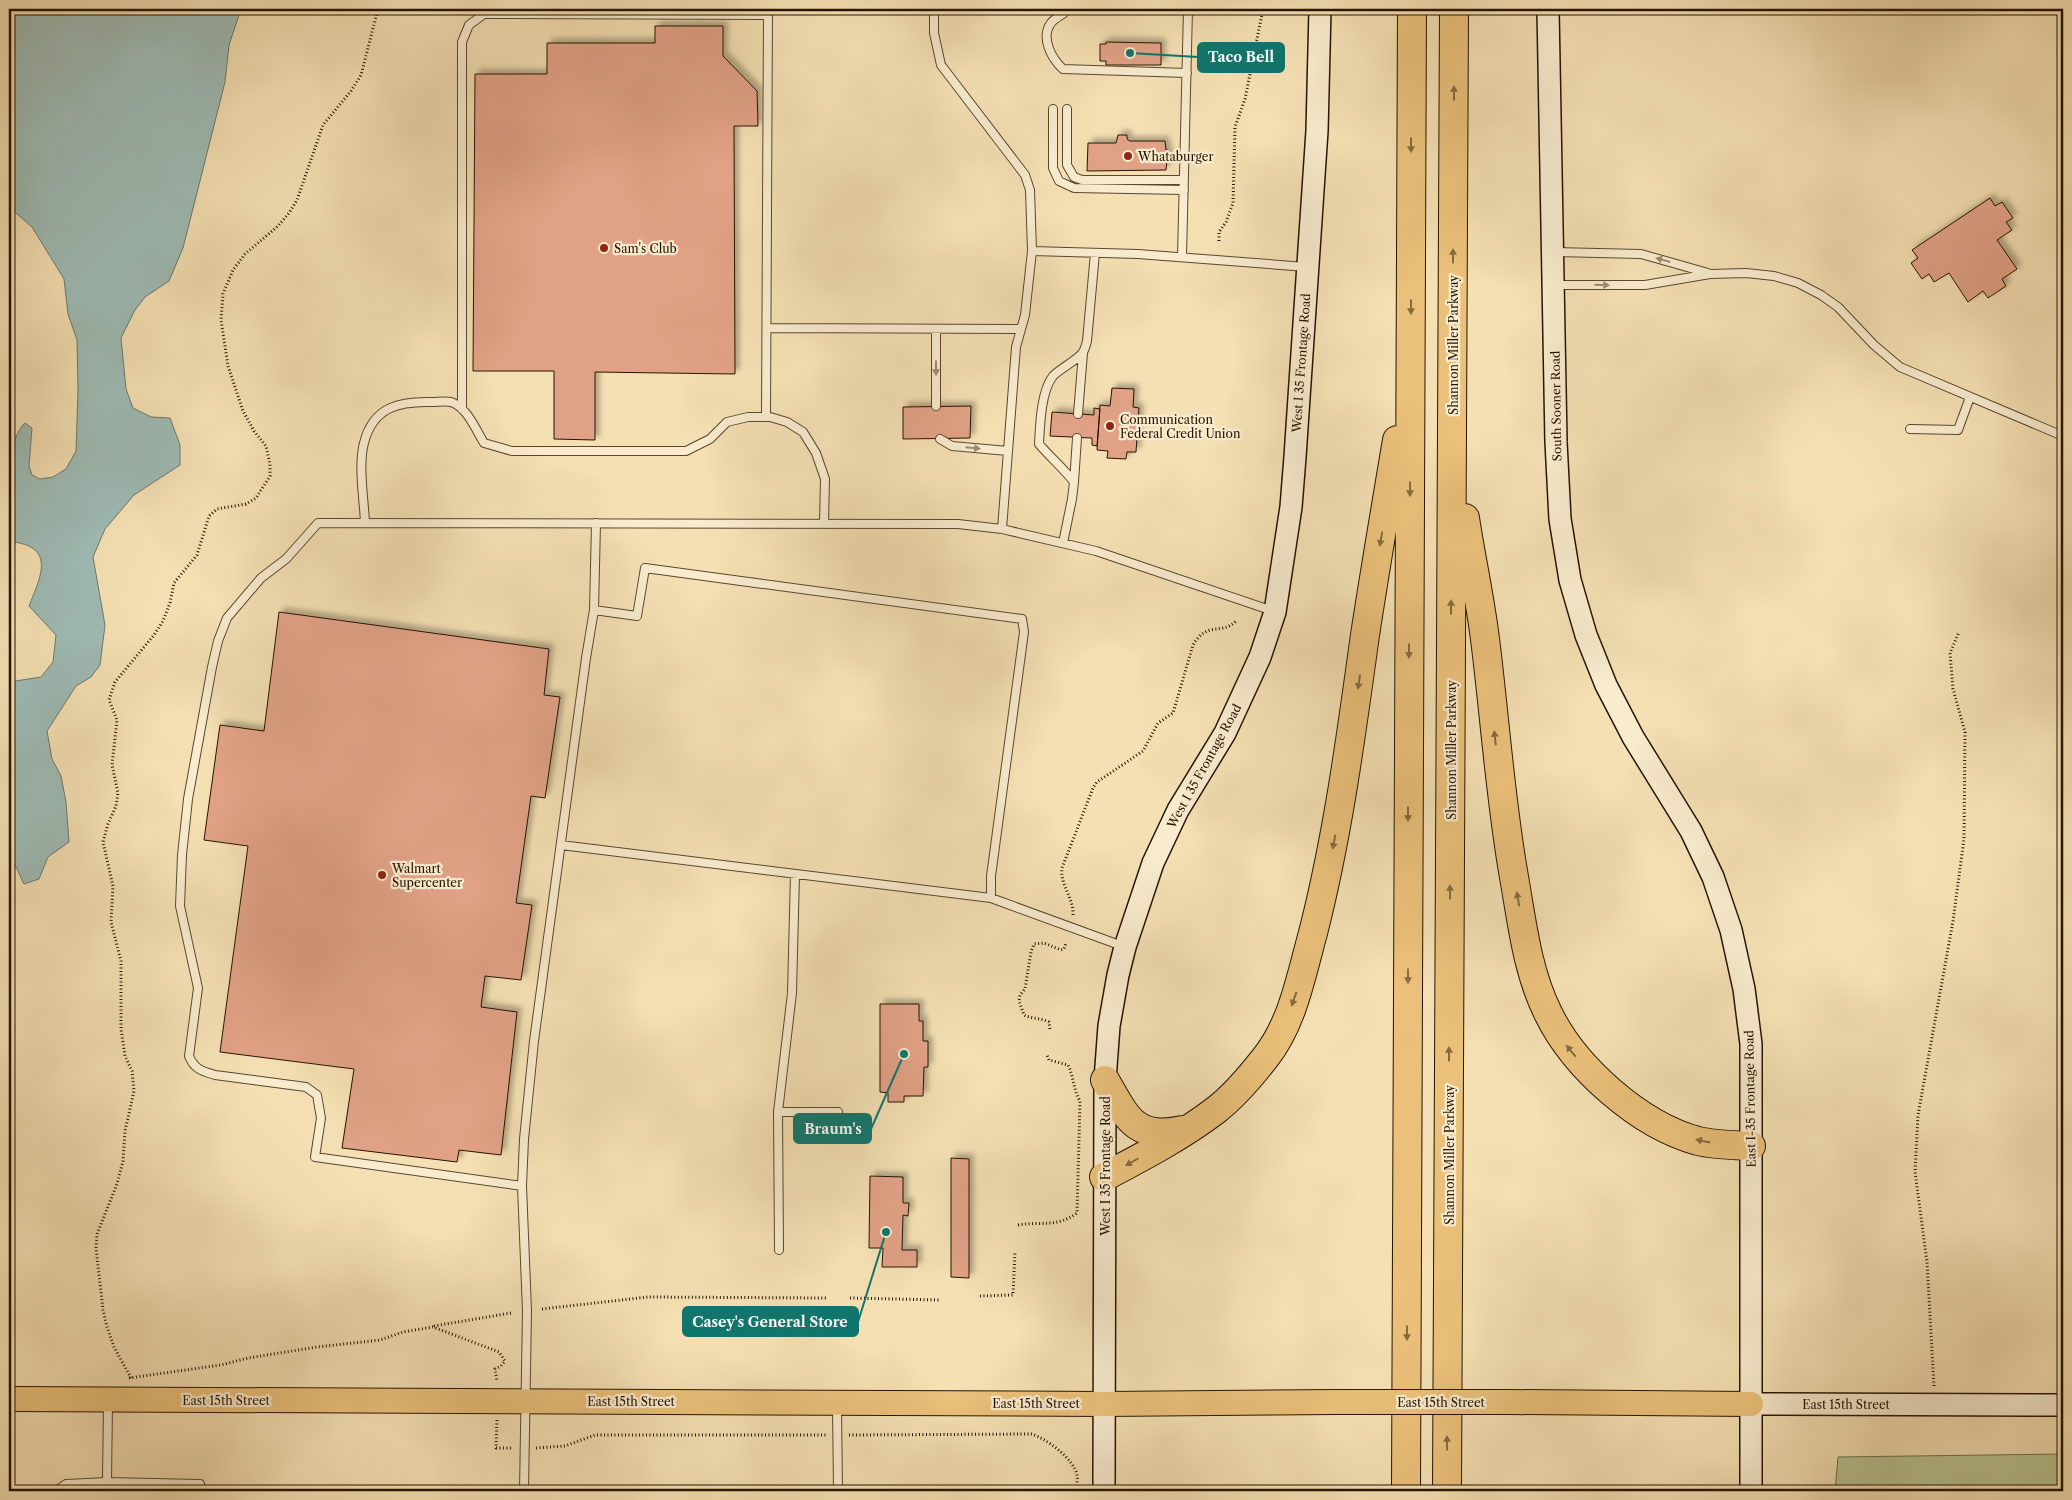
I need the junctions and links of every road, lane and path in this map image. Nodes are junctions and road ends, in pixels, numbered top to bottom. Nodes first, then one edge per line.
1 (378, 9) edge
2 (934, 9) edge
3 (1188, 9) edge
4 (1263, 9) edge
5 (1320, 9) edge
6 (1412, 9) edge
7 (1454, 9) edge
8 (1548, 9) edge
9 (517, 12) edge
10 (768, 12) edge
11 (1064, 13) dead end
12 (1187, 73) junction
13 (1053, 109) dead end
14 (1067, 109) dead end
15 (1184, 180) junction
16 (1184, 190) junction
17 (1219, 241) dead end
18 (1032, 251) junction
19 (1553, 252) junction
20 (1095, 253) junction
21 (1182, 256) junction
22 (1307, 267) junction
23 (1710, 274) junction
24 (1554, 285) junction
25 (767, 328) junction
26 (936, 329) junction
27 (1021, 330) junction
28 (1411, 352) junction
29 (1083, 354) junction
30 (1970, 397) junction
31 (936, 406) dead end
32 (462, 409) junction
33 (1078, 414) dead end
34 (766, 418) junction
35 (1910, 428) dead end
36 (2063, 436) edge
37 (1076, 438) dead end
38 (940, 439) dead end
39 (1452, 445) junction
40 (1008, 451) junction
41 (1074, 482) junction
42 (365, 523) junction
43 (596, 523) junction
44 (824, 524) junction
45 (1002, 529) junction
46 (1063, 543) junction
47 (594, 610) junction
48 (1275, 612) junction
49 (1236, 620) dead end
50 (1959, 632) dead end
51 (1660, 781) joint
52 (561, 845) junction
53 (795, 874) junction
54 (991, 898) junction
55 (1073, 916) dead end
56 (1066, 943) dead end
57 (1124, 947) junction
58 (1050, 1029) dead end
59 (1047, 1055) dead end
60 (1105, 1080) junction
61 (778, 1112) junction
62 (838, 1112) dead end
63 (1189, 1128) junction
64 (1751, 1146) junction
65 (1104, 1177) junction
66 (522, 1186) junction
67 (1018, 1225) dead end
68 (779, 1250) dead end
69 (1015, 1252) dead end
70 (980, 1296) dead end
71 (826, 1298) dead end
72 (850, 1298) dead end
73 (940, 1300) dead end
74 (542, 1309) dead end
75 (511, 1313) dead end
76 (433, 1327) junction
77 (497, 1376) dead end
78 (9, 1399) edge
79 (108, 1400) junction
80 (525, 1400) junction
81 (837, 1402) junction
82 (1104, 1404) junction
83 (1751, 1404) junction
84 (1935, 1404) junction
85 (2063, 1405) edge
86 (815, 1435) dead end
87 (860, 1435) dead end
88 (497, 1437) dead end
89 (509, 1448) dead end
90 (543, 1448) dead end
91 (106, 1482) junction
92 (160, 1487) edge
93 (56, 1491) edge
94 (200, 1491) edge
95 (524, 1491) edge
96 (838, 1491) edge
97 (1076, 1491) edge
98 (1104, 1491) edge
99 (1406, 1491) edge
100 (1447, 1491) edge
101 (1751, 1491) edge

1 - 76 path
2 - 18 lane
3 - 12 lane
4 - 17 path
5 - 22 street, West I 35 Frontage Road
6 -> 28 highway
39 -> 7 highway, Shannon Miller Parkway
8 - 19 street, South Sooner Road
9 - 10 lane
9 - 32 lane
10 - 25 lane
11 - 12 lane
12 - 15 lane
13 - 16 lane
14 - 15 lane
15 - 16 lane
16 - 21 lane
18 - 20 lane
18 - 27 lane
23 -> 19 lane
19 - 24 street, South Sooner Road
20 - 21 lane
20 - 29 lane
21 - 22 lane
22 - 48 street, West I 35 Frontage Road
24 -> 23 lane
23 - 30 lane
24 - 51 street, South Sooner Road
25 - 26 lane
25 - 34 lane
26 - 27 lane
26 -> 31 lane
27 - 40 lane
28 -> 63 highway
28 -> 99 highway
29 - 33 lane
29 - 41 lane
30 - 35 lane
30 - 36 lane
32 - 34 lane
32 - 42 lane
34 - 44 lane
37 - 41 lane
38 -> 40 lane
64 -> 39 highway
100 -> 39 highway, Shannon Miller Parkway
40 - 45 lane
41 - 46 lane
42 - 43 lane
42 - 66 lane
43 - 44 lane
43 - 47 lane
44 - 45 lane
45 - 46 lane
46 - 48 lane
47 - 52 lane
47 - 54 lane
48 - 57 street, West I 35 Frontage Road
49 - 55 path
50 - 84 path
51 - 64 street, East I-35 Frontage Road
52 - 53 lane
52 - 66 lane
53 - 54 lane
53 - 61 lane
54 - 57 lane
56 - 58 path
57 - 60 street, West I 35 Frontage Road
59 - 67 path, West I 35 Frontage Road
60 - 63 highway
60 - 65 street, West I 35 Frontage Road
61 - 62 lane
61 - 68 lane
63 -> 65 highway
64 - 83 street, East I-35 Frontage Road
65 - 82 street, West I 35 Frontage Road
66 - 80 lane
69 - 70 path
71 - 74 path
72 - 73 path
75 - 76 path
76 - 77 path
78 - 79 main road, East 15th Street
79 - 80 main road, East 15th Street
79 - 91 lane
80 - 81 main road, East 15th Street
80 - 95 lane
81 - 82 main road, East 15th Street
81 - 96 lane
82 - 83 main road, East 15th Street, bridge
82 - 98 street, West I 35 Frontage Road
83 - 84 street, East 15th Street
83 - 101 street, East I-35 Frontage Road
84 - 85 street, East 15th Street
86 - 90 path
87 - 97 path
88 - 89 path
91 - 92 lane
91 - 93 lane
92 - 94 lane

